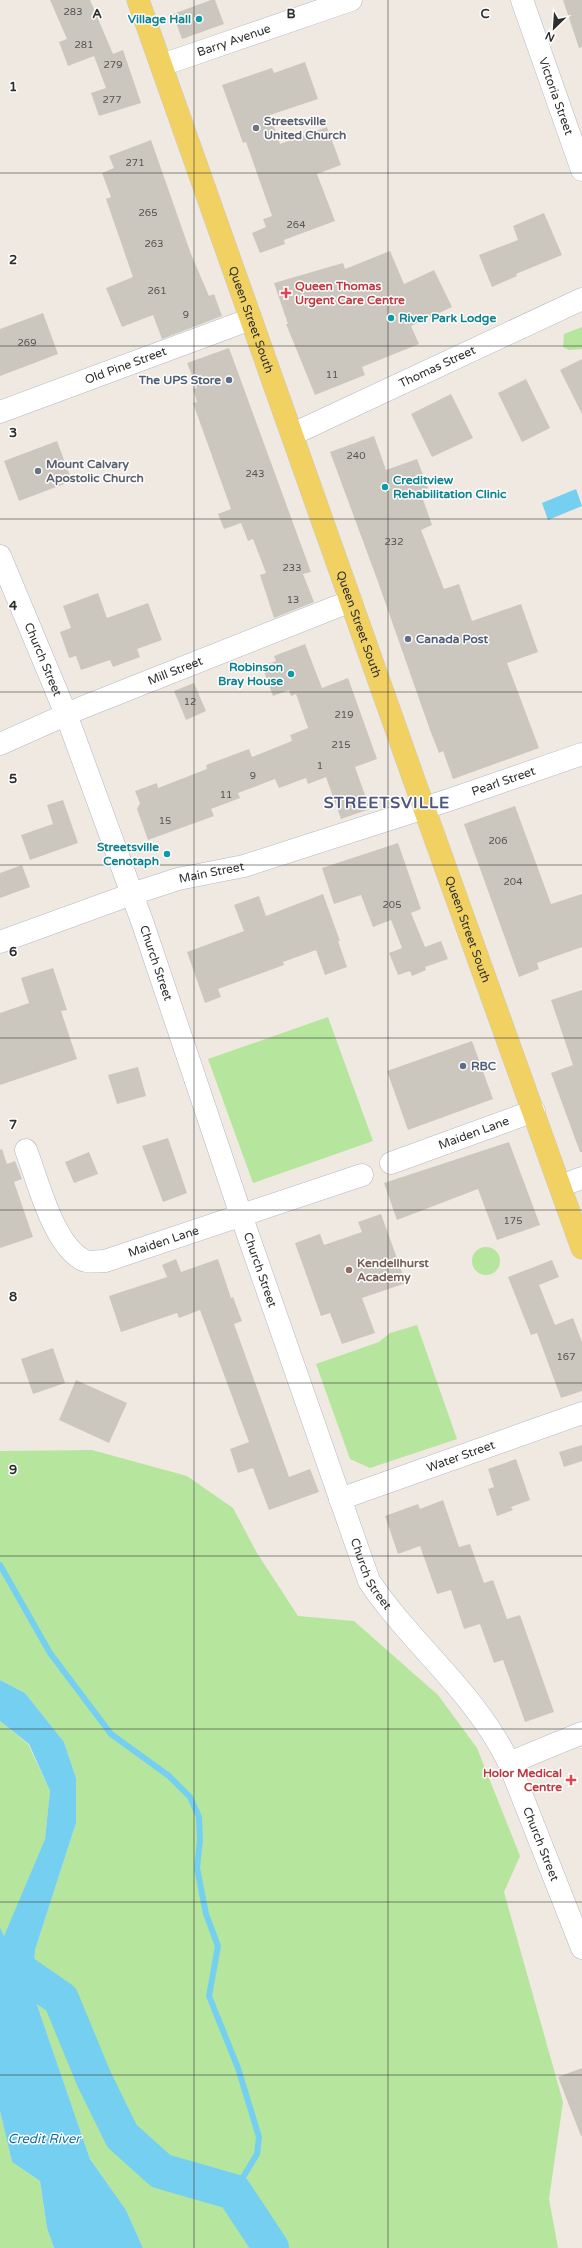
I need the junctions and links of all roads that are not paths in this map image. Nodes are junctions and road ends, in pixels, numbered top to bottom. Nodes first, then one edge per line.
1 (138, 0) edge
2 (351, 0) edge
3 (522, 0) edge
4 (162, 65) junction
5 (582, 170) edge
6 (582, 299) edge
7 (251, 319) junction
8 (0, 412) edge
9 (293, 434) junction
10 (0, 556) edge
11 (351, 601) junction
12 (66, 714) junction
13 (0, 744) edge
14 (582, 754) edge
15 (424, 808) junction
16 (132, 894) junction
17 (0, 942) edge
18 (534, 1111) junction
19 (26, 1150) dead end
20 (391, 1163) dead end
21 (362, 1174) dead end
22 (582, 1178) edge
23 (560, 1186) junction
24 (241, 1215) junction
25 (582, 1248) edge
26 (582, 1413) edge
27 (340, 1500) junction
28 (582, 1733) edge
29 (509, 1763) junction
30 (582, 1948) edge

1 - 4 main road, Queen Street South
2 - 4 street, Barry Avenue
3 - 5 street, Victoria Street
4 - 7 main road, Queen Street South
6 - 9 street, Thomas Street
7 - 8 street, Old Pine Street
7 - 9 main road, Queen Street South
9 - 11 main road, Queen Street South
10 - 12 street, Church Street
11 - 12 street, Mill Street
11 - 15 main road, Queen Street South
12 - 13 street, Mill Street
12 - 16 street, Church Street
14 - 15 street, Pearl Street
15 - 16 street, Main Street
15 - 18 main road, Queen Street South
16 - 17 street, Main Street
16 - 24 street, Church Street
18 - 20 street, Maiden Lane
18 - 23 main road, Queen Street South
19 - 24 street, Maiden Lane
21 - 24 street, Maiden Lane
22 - 23 street
23 - 25 main road, Queen Street South
24 - 27 street, Church Street
26 - 27 street, Water Street
27 - 29 street, Church Street
28 - 29 street
29 - 30 street, Church Street

